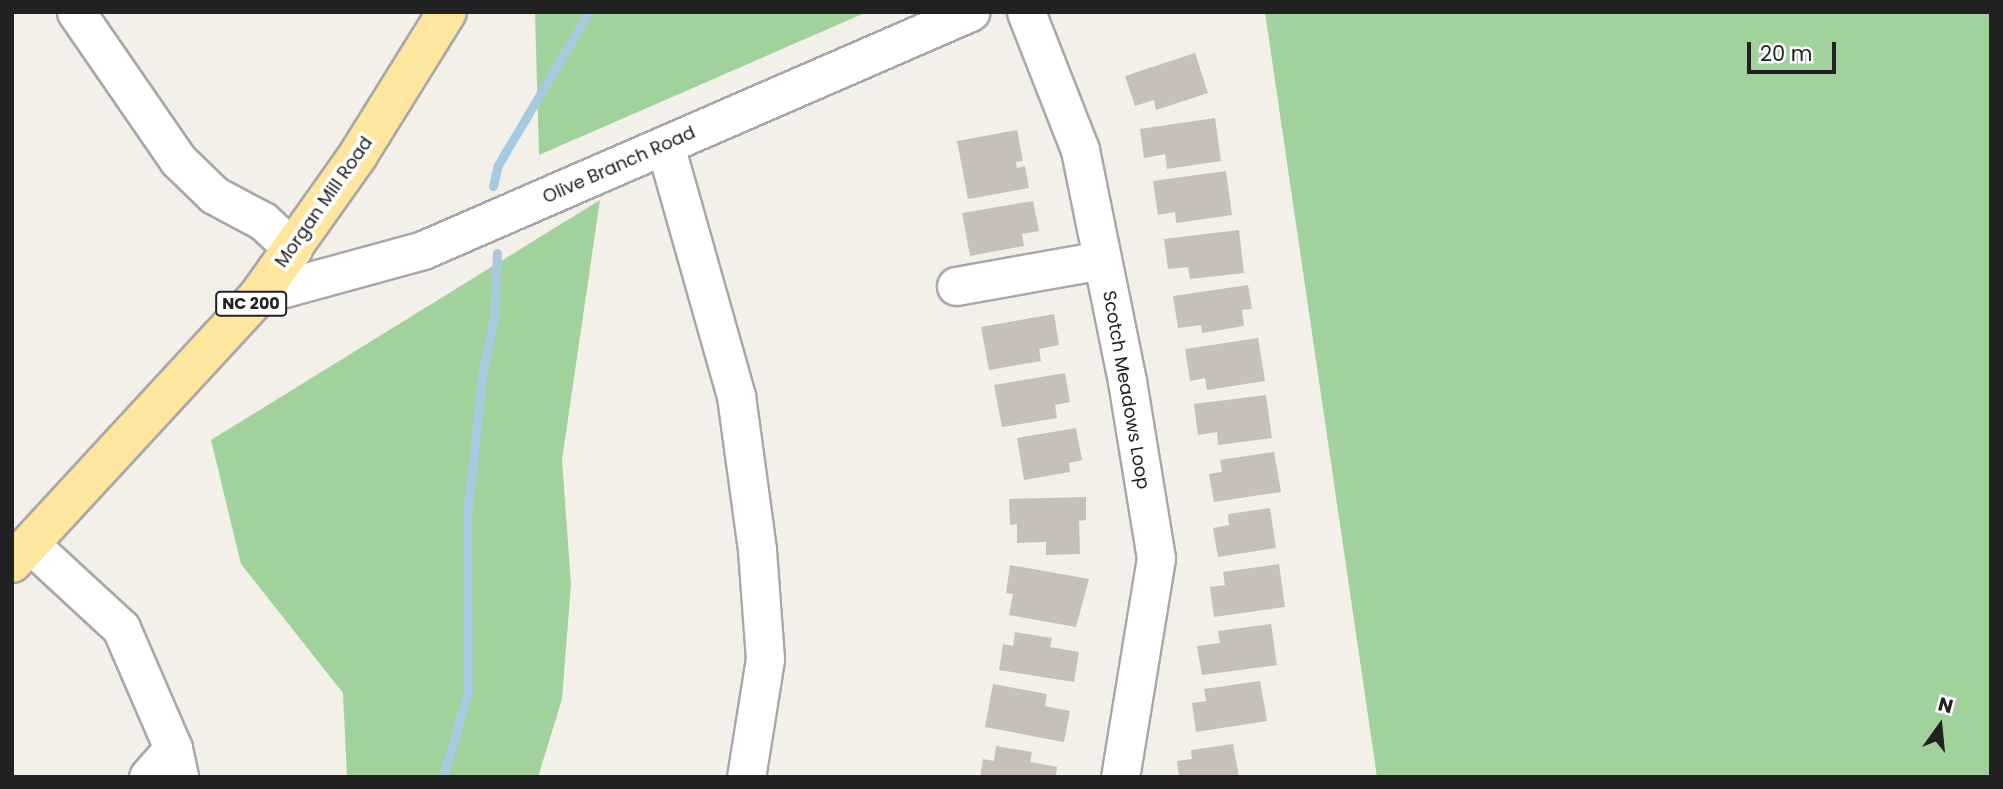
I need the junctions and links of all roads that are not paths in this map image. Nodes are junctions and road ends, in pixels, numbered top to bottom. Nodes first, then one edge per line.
1 (76, 12) edge
2 (447, 12) edge
3 (970, 12) edge
4 (1026, 12) edge
5 (665, 145) junction
6 (293, 249) junction
7 (1102, 260) junction
8 (956, 286) dead end
9 (259, 295) junction
10 (21, 554) edge
11 (176, 763) edge
12 (148, 777) edge
13 (746, 777) edge
14 (1119, 777) edge

1 - 6 street
2 - 6 main road, Morgan Mill Road / NC 200
3 - 5 street, Olive Branch Road
4 - 7 street, Scotch Meadows Loop
5 - 9 street, Olive Branch Road
5 - 13 street
6 - 9 main road, Morgan Mill Road / NC 200
7 - 8 street
7 - 14 street, Scotch Meadows Loop
9 - 10 main road, Morgan Mill Road / NC 200
10 - 11 street
11 - 12 street

